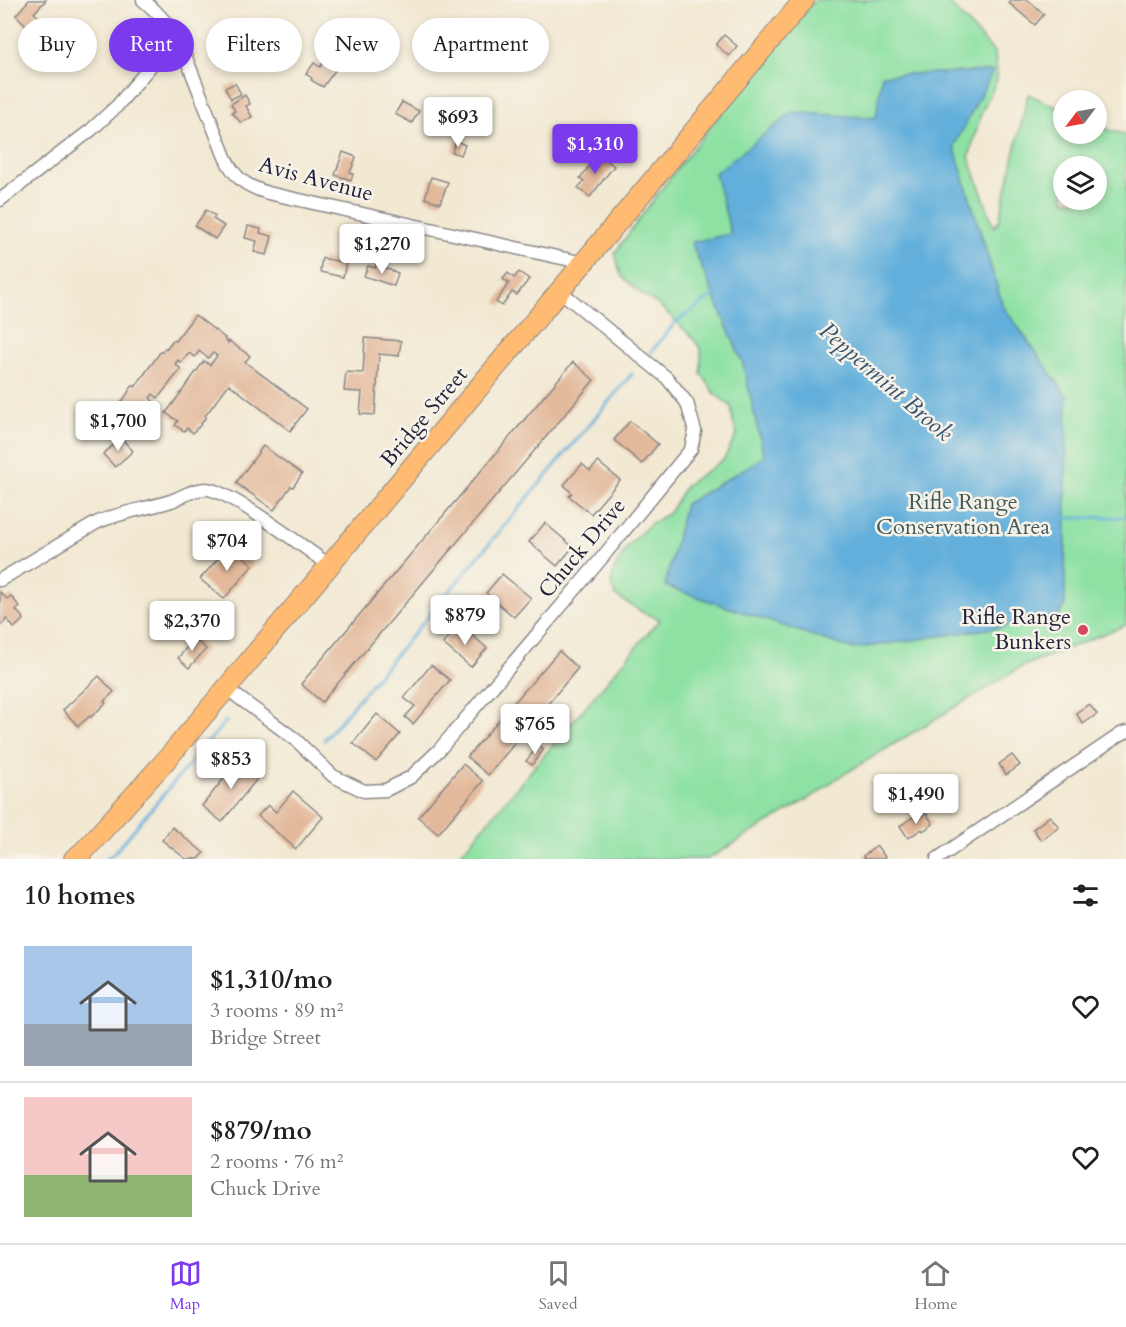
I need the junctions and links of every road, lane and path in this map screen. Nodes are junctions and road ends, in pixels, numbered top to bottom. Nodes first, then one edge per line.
1 (143, 0) edge
2 (804, 0) edge
3 (164, 18) edge
4 (146, 72) edge
5 (192, 72) edge
6 (0, 200) edge
7 (584, 263) junction
8 (560, 291) junction
9 (330, 566) junction
10 (0, 580) edge
11 (227, 689) junction
12 (1126, 732) edge
13 (74, 859) edge
14 (937, 859) edge

1 - 3 street, Avis Avenue
2 - 7 main road, Bridge Street
4 - 6 street
5 - 7 street, Avis Avenue
7 - 8 main road, Bridge Street
8 - 9 main road, Bridge Street
8 - 11 street, Chuck Drive
9 - 10 street
9 - 11 main road, Bridge Street
11 - 13 main road, Bridge Street
12 - 14 street

